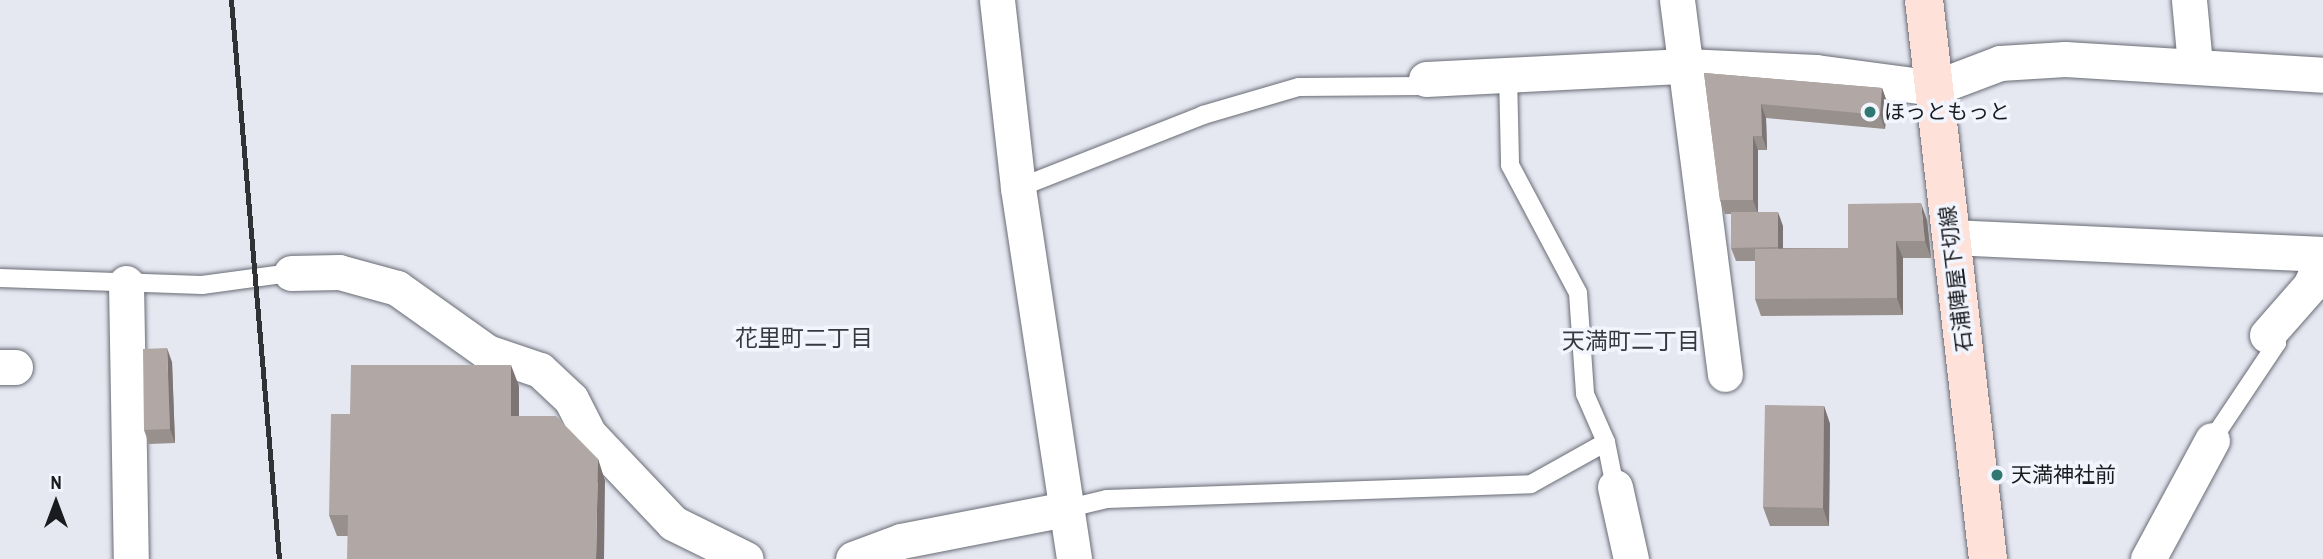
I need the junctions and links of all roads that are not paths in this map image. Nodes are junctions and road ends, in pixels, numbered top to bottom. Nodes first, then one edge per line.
1 (997, 0) edge
2 (1677, 0) edge
3 (1924, 0) edge
4 (2189, 0) edge
5 (2195, 65) junction
6 (1685, 66) junction
7 (1508, 74) junction
8 (2323, 75) edge
9 (1426, 79) joint
10 (1934, 88) junction
11 (1018, 188) junction
12 (1951, 237) junction
13 (2323, 256) edge
14 (291, 273) joint
15 (0, 278) edge
16 (125, 283) junction
17 (2267, 335) joint
18 (1725, 374) dead end
19 (2212, 440) joint
20 (1606, 442) junction
21 (1615, 486) joint
22 (1065, 509) junction
23 (131, 559) edge
24 (746, 559) edge
25 (853, 559) edge
26 (1074, 559) edge
27 (1631, 559) edge
28 (1988, 559) edge
29 (2148, 559) edge

1 - 11 street
2 - 6 street
3 - 10 main road, 石浦陣屋下切線
4 - 5 street
5 - 8 street
5 - 10 street
6 - 7 street
6 - 10 street
6 - 18 street
7 - 9 street
7 - 20 lane
9 - 11 lane
10 - 12 main road, 石浦陣屋下切線
11 - 22 street
12 - 13 street
12 - 28 main road, 石浦陣屋下切線
13 - 17 street
14 - 16 lane
14 - 24 street
15 - 16 lane
16 - 23 street
17 - 19 lane
19 - 29 street
20 - 21 lane
20 - 22 lane
21 - 27 street
22 - 25 street
22 - 26 street

